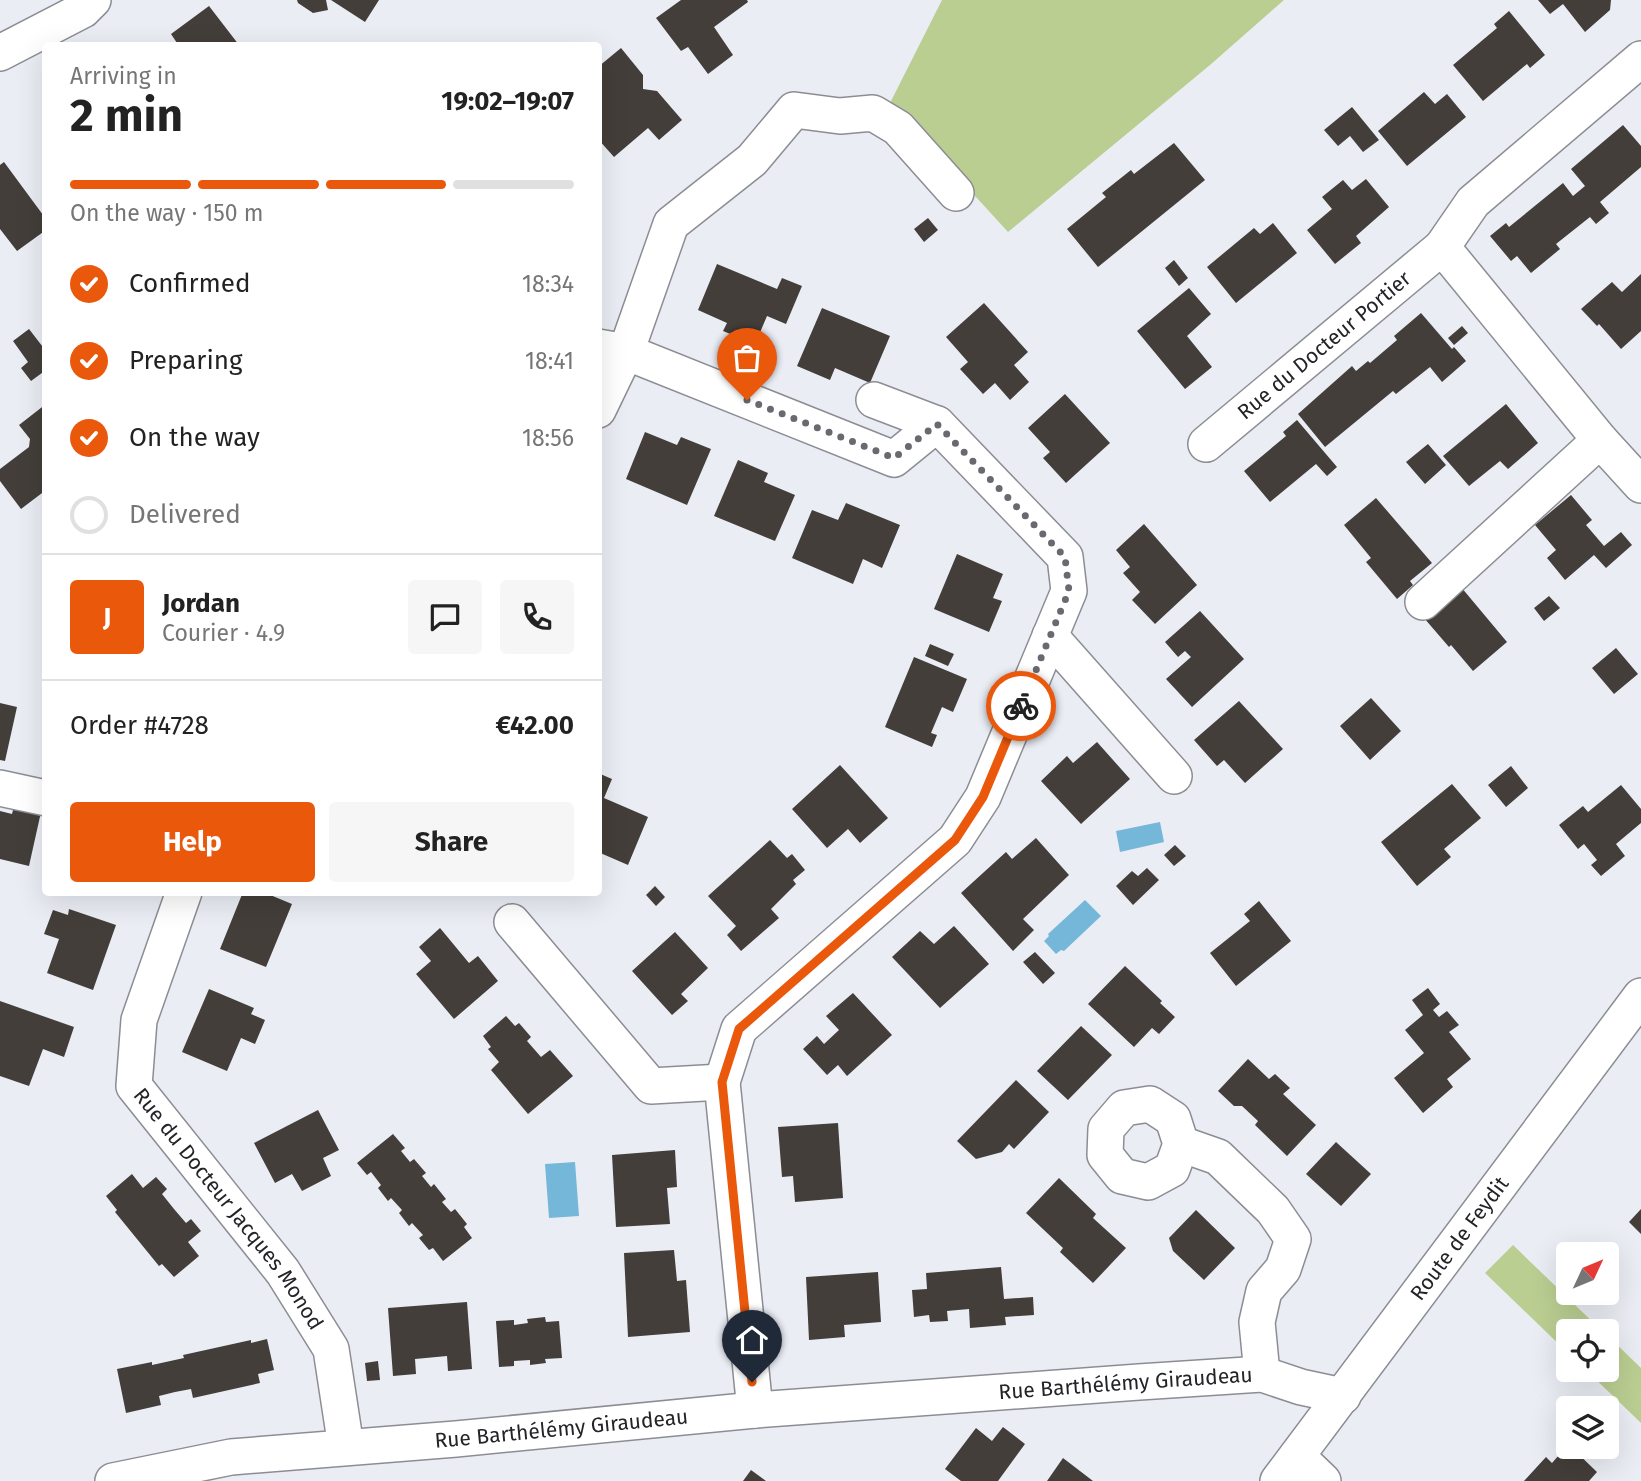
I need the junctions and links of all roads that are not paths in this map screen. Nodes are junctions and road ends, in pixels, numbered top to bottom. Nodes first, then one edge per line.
1 (93, 0) edge
2 (0, 53) edge
3 (1641, 59) edge
4 (956, 193) dead end
5 (1442, 247) junction
6 (612, 349) edge
7 (602, 393) edge
8 (874, 400) dead end
9 (937, 424) junction
10 (1600, 440) junction
11 (1206, 444) dead end
12 (1641, 485) edge
13 (1423, 602) dead end
14 (1050, 636) junction
15 (1174, 776) dead end
16 (0, 788) edge
17 (42, 797) edge
18 (183, 896) edge
19 (512, 922) dead end
20 (1641, 996) edge
21 (722, 1082) junction
22 (1181, 1144) dead end
23 (1262, 1374) junction
24 (1343, 1396) junction
25 (755, 1410) junction
26 (346, 1447) junction
27 (1287, 1469) edge
28 (113, 1481) edge
29 (1323, 1481) edge

1 - 2 street
3 - 5 street, Rue du Docteur Portier
4 - 6 street
5 - 10 street
5 - 11 street, Rue du Docteur Portier
6 - 7 street
6 - 9 street
8 - 9 street
9 - 14 street
10 - 12 street
10 - 13 street
14 - 15 street
14 - 21 street
16 - 17 street
18 - 26 street, Rue du Docteur Jacques Monod
19 - 21 street
20 - 24 street, Route de Feydit
21 - 25 street
22 - 23 street
23 - 24 street, Rue Barthélémy Giraudeau
23 - 25 street, Rue Barthélémy Giraudeau
24 - 27 street, Route de Feydit
25 - 26 street, Rue Barthélémy Giraudeau
26 - 28 street, Rue Barthélémy Giraudeau
27 - 29 street

